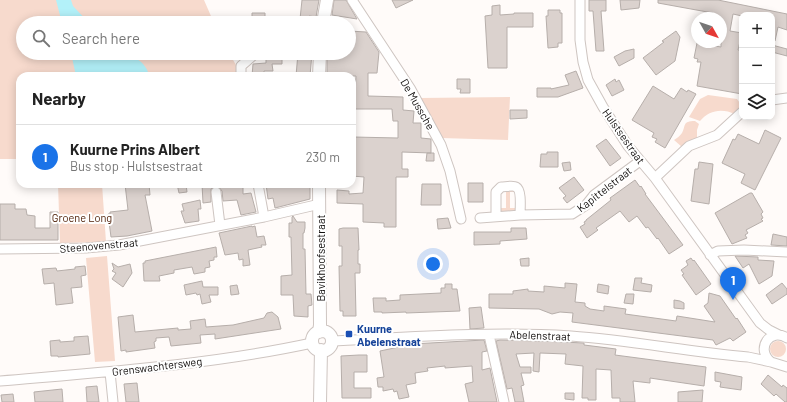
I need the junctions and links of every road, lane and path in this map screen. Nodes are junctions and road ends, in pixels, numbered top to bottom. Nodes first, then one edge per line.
1 (327, 0) edge
2 (352, 0) edge
3 (580, 0) edge
4 (324, 16) edge
5 (248, 60) edge
6 (320, 60) edge
7 (241, 72) edge
8 (319, 72) edge
9 (787, 98) edge
10 (775, 100) edge
11 (739, 115) edge
12 (640, 161) junction
13 (655, 178) junction
14 (259, 188) edge
15 (319, 188) edge
16 (216, 192) dead end
17 (320, 204) junction
18 (520, 215) junction
19 (496, 216) junction
20 (264, 217) junction
21 (480, 218) dead end
22 (461, 219) dead end
23 (220, 225) junction
24 (0, 249) edge
25 (787, 252) edge
26 (710, 255) junction
27 (760, 323) junction
28 (319, 332) junction
29 (489, 334) junction
30 (785, 337) edge
31 (331, 341) junction
32 (765, 345) junction
33 (316, 346) junction
34 (748, 357) junction
35 (787, 360) edge
36 (774, 362) junction
37 (787, 367) edge
38 (110, 372) junction
39 (0, 381) edge
40 (113, 402) edge
41 (320, 402) edge
42 (504, 402) edge

1 - 4 street
2 - 22 street, De Mussche
3 - 12 street, Hulstsestraat
5 - 7 street
6 - 8 street
9 - 10 street
11 - 13 street
12 - 13 street, Hulstsestraat
12 - 18 street, Kapittelstraat
13 - 26 street, Hulstsestraat
14 - 20 street
15 - 17 street, Bavikhoofsestraat
16 - 23 street
17 - 20 street, Steenovenstraat
17 - 28 street, Bavikhoofsestraat
18 - 19 street, Kapittelstraat
18 - 19 street
19 - 21 street, Kapittelstraat
20 - 23 street, Steenovenstraat
23 - 24 street, Steenovenstraat
25 - 26 street
26 - 27 street, Hulstsestraat
27 - 30 street, Hulstsestraat
27 - 32 street, Hulstsestraat
28 - 31 street
28 - 33 street
29 - 31 street, Abelenstraat
29 - 34 street, Abelenstraat
29 - 42 street
30 - 32 street
31 - 33 street
32 - 34 street
32 - 36 street, Hulstsestraat
33 - 38 street, Grenswachtersweg
33 - 41 street
34 - 36 street, Abelenstraat
35 - 36 street
36 - 37 street
38 - 39 street, Grenswachtersweg
38 - 40 street

